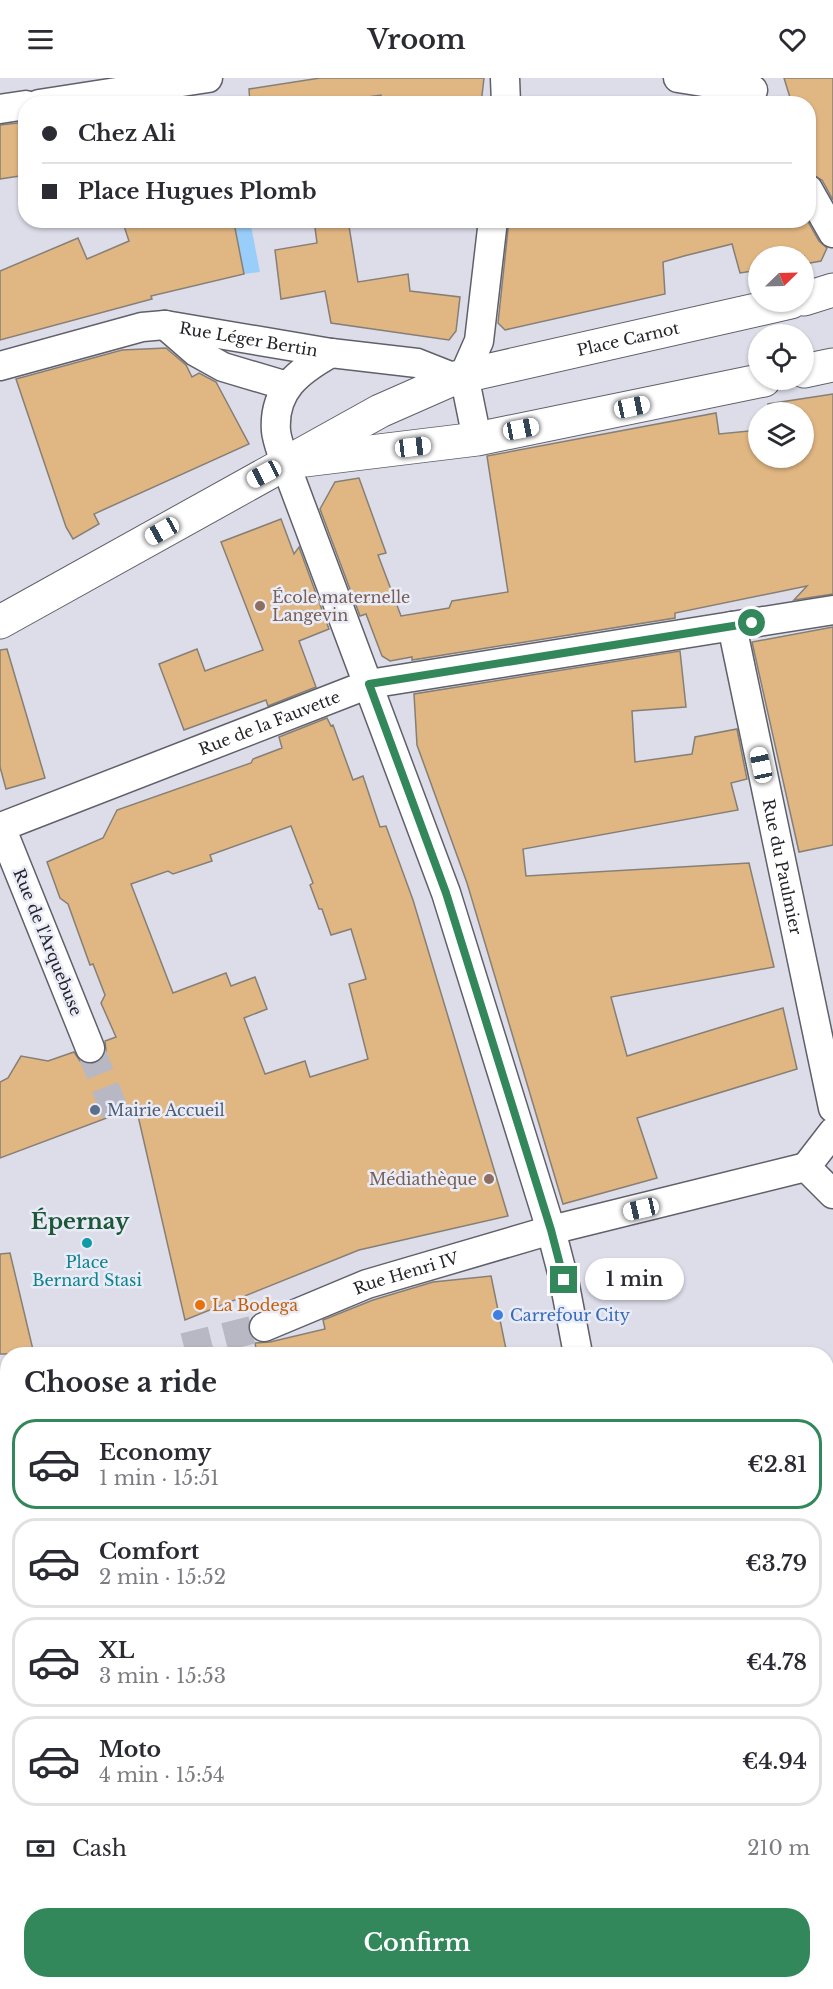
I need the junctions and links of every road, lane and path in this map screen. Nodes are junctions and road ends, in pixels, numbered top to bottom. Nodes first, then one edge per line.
1 (208, 78) edge
2 (506, 78) edge
3 (678, 78) edge
4 (753, 91) edge
5 (91, 96) edge
6 (506, 96) edge
7 (18, 106) edge
8 (0, 109) edge
9 (816, 203) edge
10 (492, 228) edge
11 (833, 233) edge
12 (833, 290) edge
13 (814, 296) edge
14 (748, 312) edge
15 (165, 325) junction
16 (331, 353) junction
17 (833, 365) edge
18 (0, 366) edge
19 (814, 369) edge
20 (459, 376) junction
21 (748, 383) edge
22 (286, 386) junction
23 (477, 439) junction
24 (285, 463) junction
25 (833, 610) edge
26 (0, 622) edge
27 (732, 626) junction
28 (369, 684) junction
29 (2, 827) joint
30 (86, 1035) tunnel mouth
31 (833, 1108) edge
32 (833, 1132) edge
33 (806, 1167) junction
34 (833, 1194) edge
35 (551, 1230) junction
36 (264, 1327) tunnel mouth
37 (577, 1347) edge

1 - 5 street
2 - 6 street
3 - 4 street
7 - 8 street
9 - 11 street
10 - 20 street
12 - 13 main road
14 - 20 main road, Place Carnot
15 - 16 street, Rue Léger Bertin
15 - 18 street, Rue Léger Bertin
15 - 22 street, Rue Léger Bertin
16 - 20 street
16 - 22 street
17 - 19 main road
20 - 23 street
20 - 24 main road, Place Carnot
21 - 23 main road
22 - 24 street
23 - 24 main road
24 - 26 main road, Place Carnot
24 - 28 street
25 - 27 street, Rue de la Fauvette
27 - 28 street, Rue de la Fauvette
27 - 31 street, Rue du Paulmier
28 - 29 street, Rue de la Fauvette
28 - 35 street
29 - 30 street, Rue de l'Arquebuse
32 - 33 street
33 - 34 street
33 - 35 street, Rue Henri IV
35 - 36 street, Rue Henri IV
35 - 37 street

